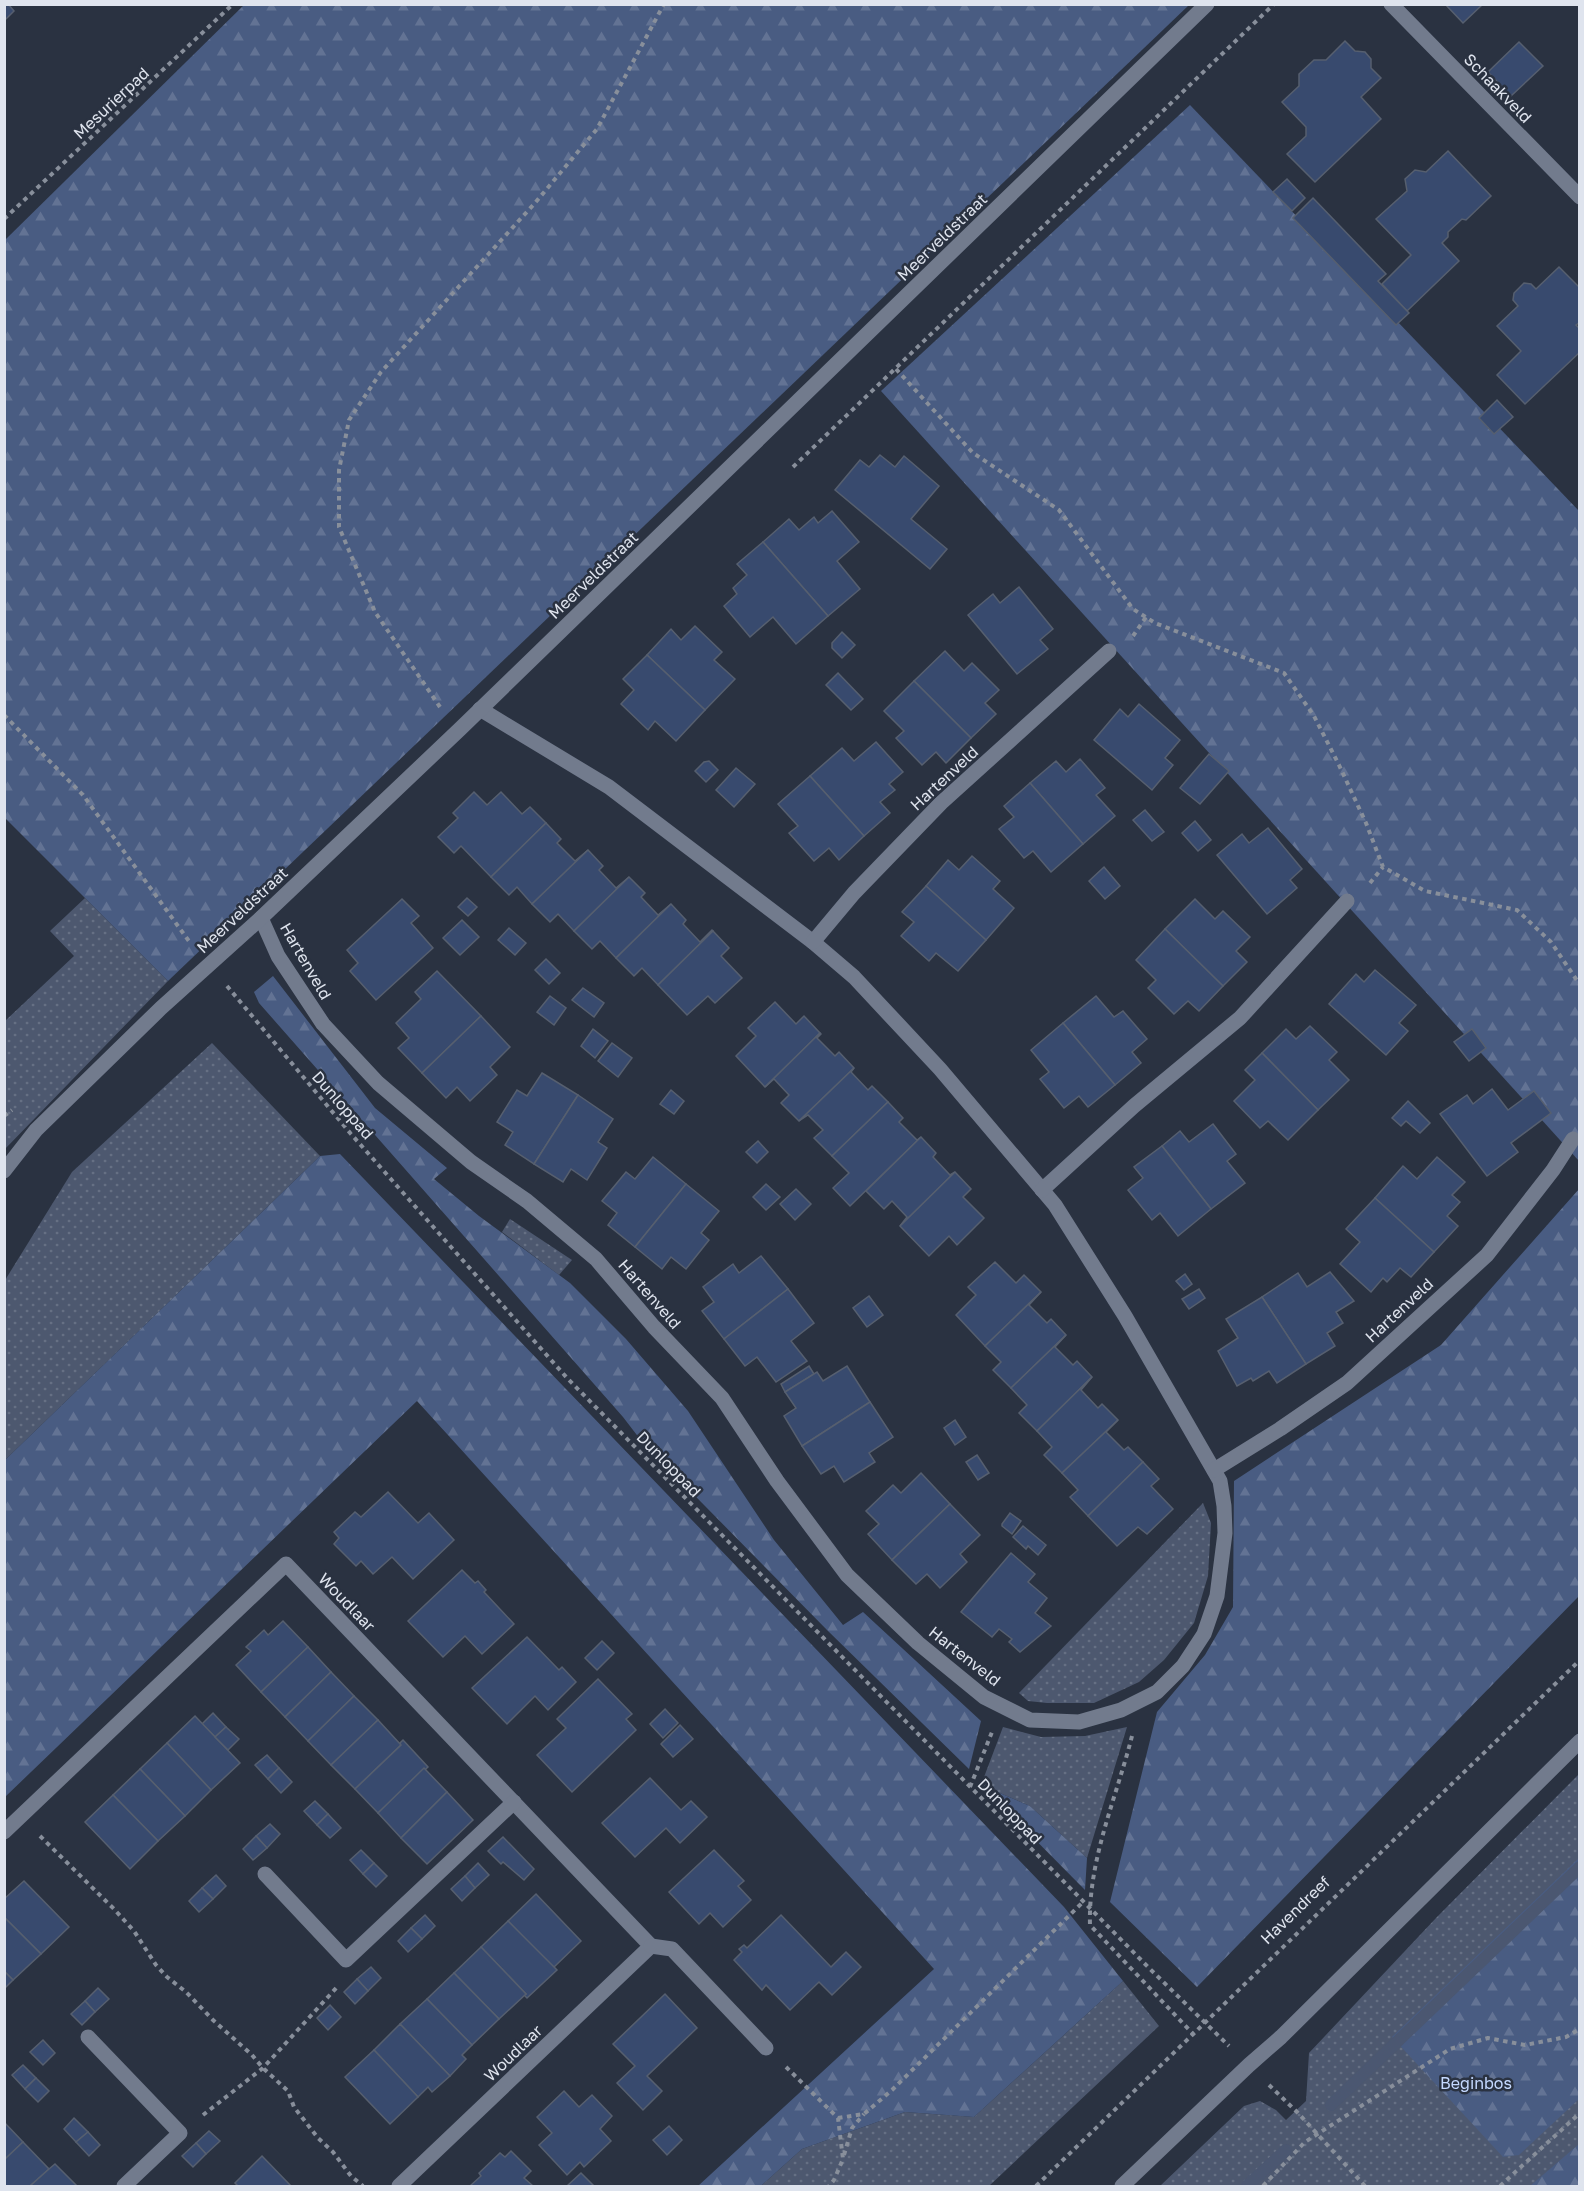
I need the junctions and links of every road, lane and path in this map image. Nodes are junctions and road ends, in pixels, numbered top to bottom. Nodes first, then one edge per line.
1 (233, 4) edge
2 (664, 4) edge
3 (1207, 4) edge
4 (1274, 4) edge
5 (1391, 4) edge
6 (1580, 197) edge
7 (4, 219) edge
8 (896, 369) junction
9 (793, 467) dead end
10 (1109, 651) dead end
11 (480, 709) junction
12 (443, 712) dead end
13 (6, 718) edge
14 (1347, 901) dead end
15 (261, 918) junction
16 (813, 942) junction
17 (209, 965) junction
18 (1580, 985) edge
19 (1573, 1139) dead end
20 (4, 1171) edge
21 (1042, 1190) junction
22 (1214, 1470) junction
23 (1580, 1660) edge
24 (1144, 1699) junction
25 (1002, 1706) junction
26 (1580, 1741) edge
27 (970, 1787) junction
28 (514, 1802) junction
29 (20, 1818) junction
30 (4, 1832) edge
31 (265, 1874) dead end
32 (1083, 1902) junction
33 (1090, 1908) junction
34 (651, 1946) junction
35 (346, 1960) junction
36 (1204, 2023) junction
37 (1580, 2029) edge
38 (1194, 2035) junction
39 (88, 2037) dead end
40 (766, 2048) joint
41 (1249, 2065) junction
42 (262, 2068) junction
43 (1580, 2113) edge
44 (864, 2114) junction
45 (838, 2118) junction
46 (180, 2133) junction
47 (1318, 2135) junction
48 (843, 2159) junction
49 (124, 2187) edge
50 (363, 2187) edge
51 (399, 2187) edge
52 (829, 2187) edge
53 (1036, 2187) edge
54 (1122, 2187) edge
55 (1263, 2187) edge
56 (1365, 2187) edge
57 (1500, 2187) edge

1 - 7 path, Mesurierpad
2 - 12 path
3 - 11 street, Meerveldstraat
4 - 8 path
5 - 6 street, Schaakveld
8 - 9 path
8 - 18 path
10 - 16 street, Hartenveld
11 - 15 street, Meerveldstraat
11 - 16 street, Hartenveld
13 - 17 path, Dunloppad
14 - 21 street
15 - 17 street, Meerveldstraat
15 - 25 street, Hartenveld
16 - 21 street, Hartenveld
17 - 20 street, Meerveldstraat
17 - 27 path, Dunloppad
19 - 22 street, Hartenveld
21 - 22 street, Hartenveld
22 - 24 street, Hartenveld
23 - 36 path, Havendreef
24 - 25 street, Hartenveld
24 - 33 path
25 - 27 path, Hartenveld
26 - 41 street
27 - 32 path, Dunloppad
28 - 29 street, Woudlaar
28 - 34 street, Woudlaar
28 - 35 street
29 - 30 street, Woudlaar
29 - 42 path
31 - 35 street
32 - 33 path, Dunloppad
32 - 44 path
33 - 36 path, Dunloppad
33 - 38 path
34 - 40 street, Woudlaar
34 - 51 street, Woudlaar
35 - 42 path
36 - 38 path, Havendreef
36 - 41 path, Dunloppad
37 - 47 path
38 - 53 path, Havendreef
39 - 46 street
40 - 45 path
41 - 47 path, Dunloppad
41 - 54 street
42 - 46 path
42 - 50 path
43 - 57 path
44 - 45 path
44 - 48 path
45 - 48 path
46 - 49 street
47 - 55 path
47 - 56 path, Dunloppad
48 - 52 path

